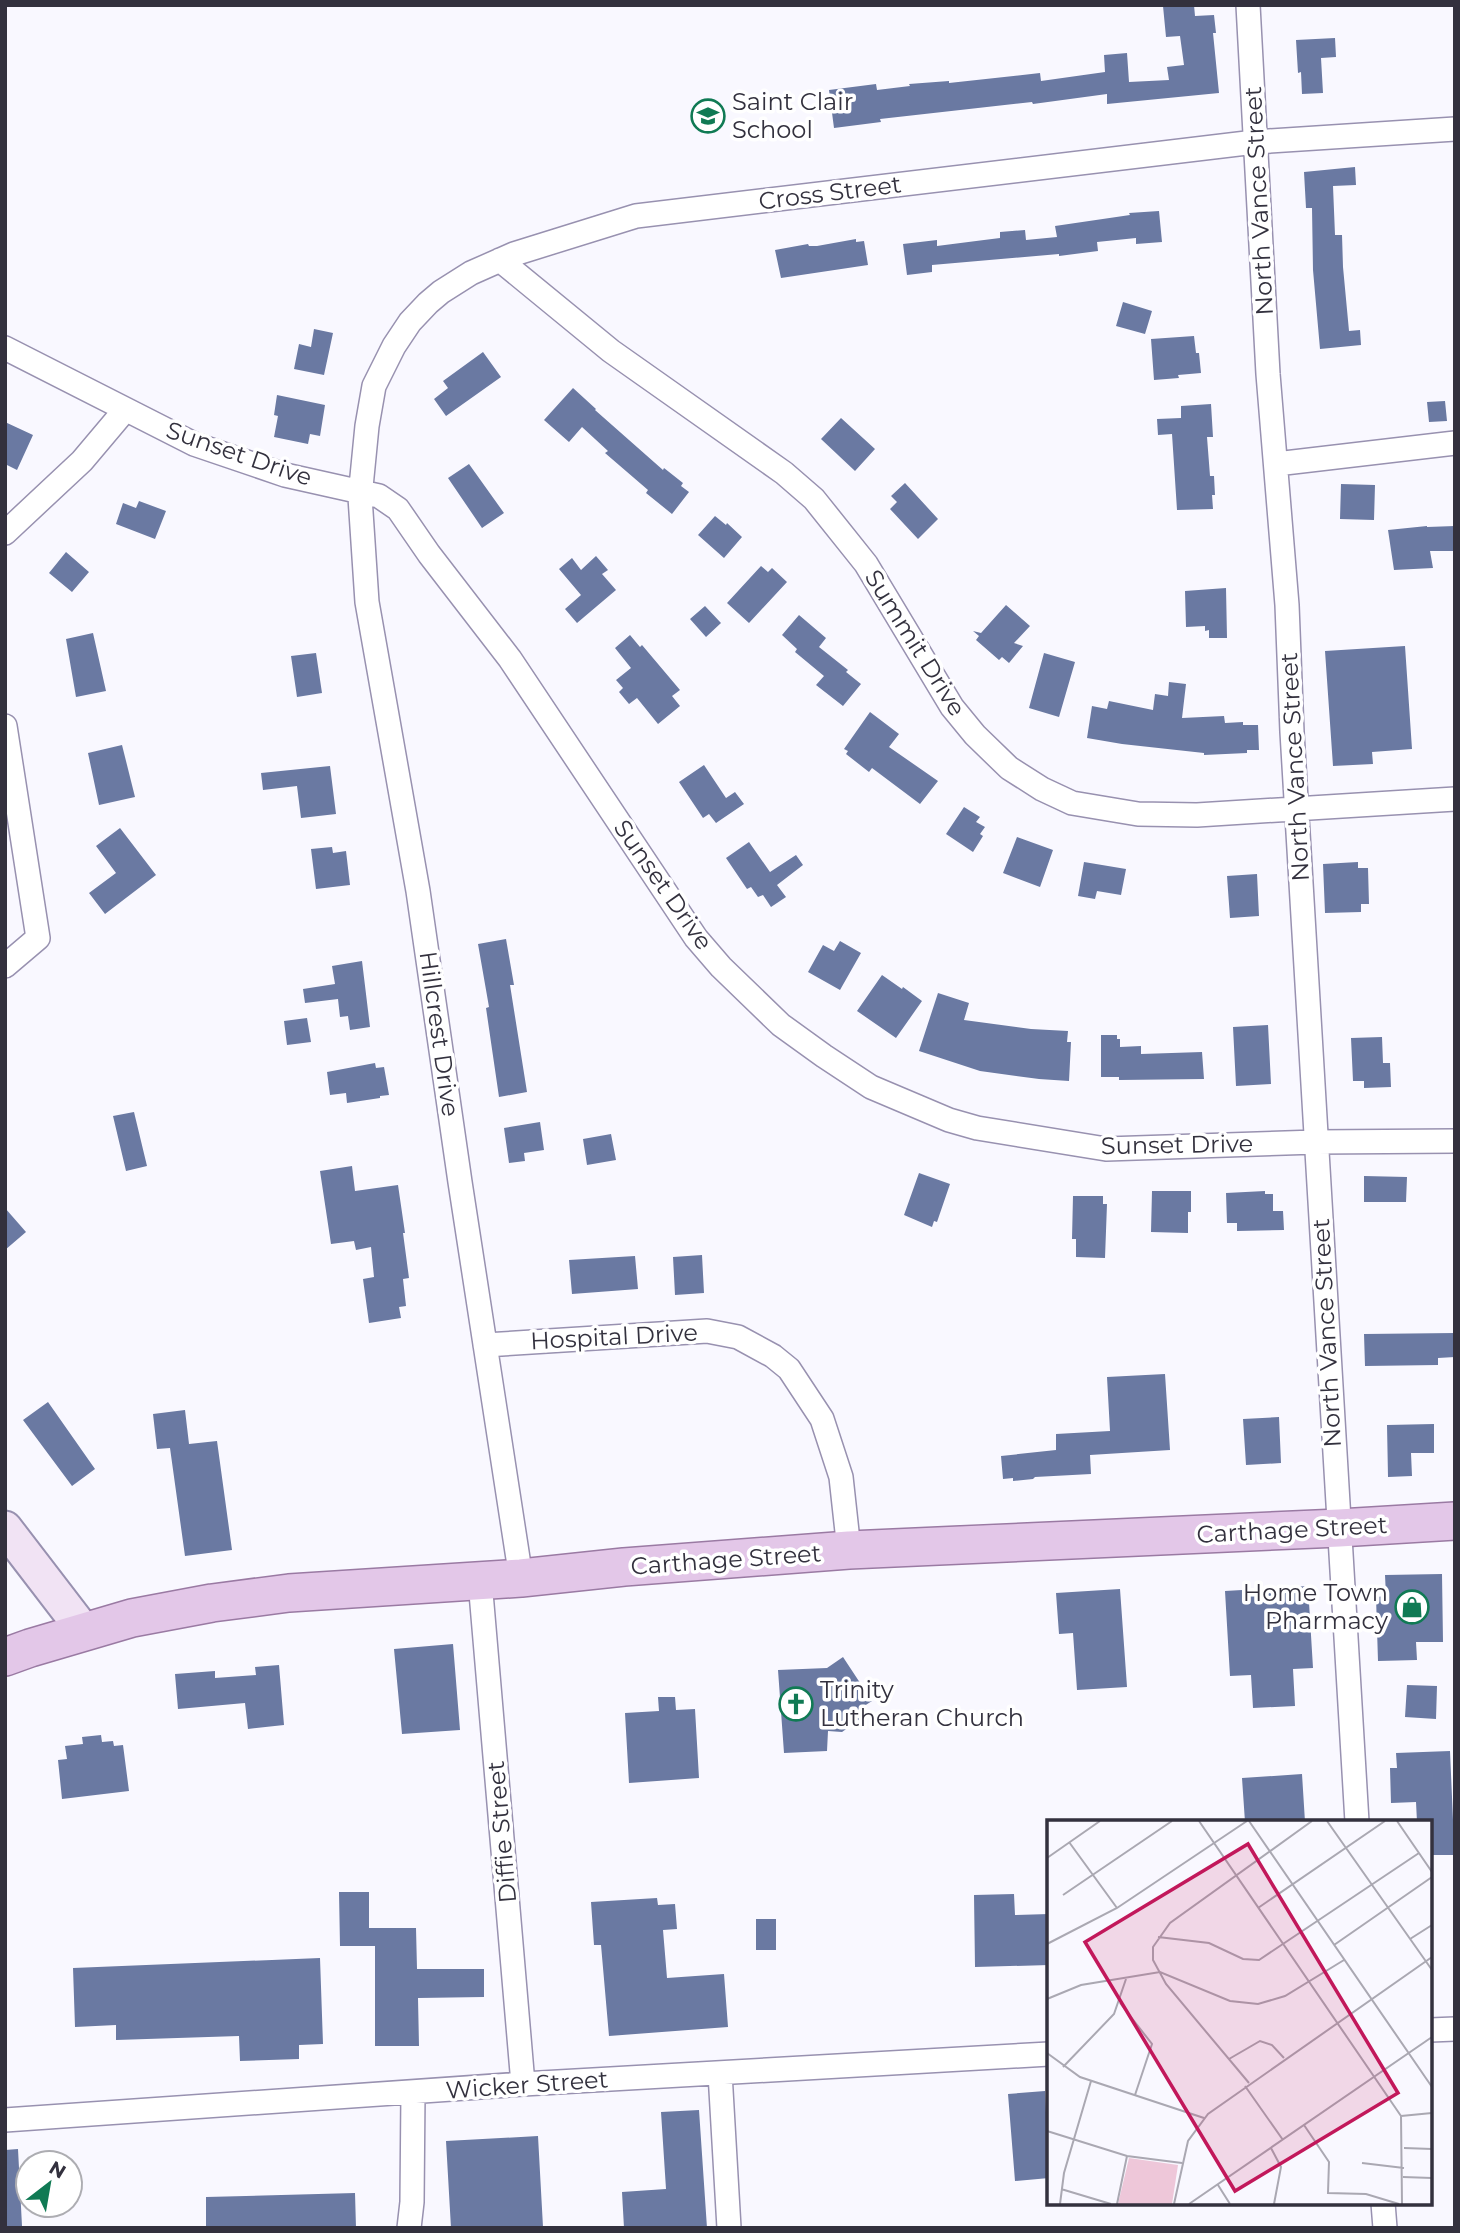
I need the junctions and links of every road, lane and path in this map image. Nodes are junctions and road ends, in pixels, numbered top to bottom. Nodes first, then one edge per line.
1 (1248, 5) edge
2 (1455, 129) edge
3 (1255, 142) junction
4 (500, 260) junction
5 (5, 348) edge
6 (125, 410) junction
7 (1455, 443) edge
8 (1276, 464) junction
9 (360, 491) junction
10 (5, 533) edge
11 (5, 726) edge
12 (1455, 799) edge
13 (1297, 810) junction
14 (5, 966) edge
15 (1455, 1141) edge
16 (1316, 1142) junction
17 (485, 1345) junction
18 (1455, 1521) edge
19 (5, 1528) edge
20 (1339, 1528) junction
21 (849, 1550) junction
22 (521, 1578) junction
23 (480, 1581) junction
24 (84, 1631) junction
25 (5, 1657) edge
26 (1357, 1820) edge
27 (1455, 2029) edge
28 (1432, 2030) edge
29 (1047, 2054) edge
30 (720, 2073) junction
31 (523, 2084) junction
32 (413, 2093) junction
33 (5, 2120) edge
34 (1383, 2205) edge
35 (409, 2228) edge
36 (729, 2228) edge
37 (1385, 2228) edge

1 - 3 street, North Vance Street
2 - 3 street, Cross Street
3 - 4 street, Cross Street
3 - 8 street, North Vance Street
4 - 9 street, Cross Street
4 - 13 street, Summit Drive
5 - 6 street, Sunset Drive
6 - 9 street, Sunset Drive
6 - 10 street
7 - 8 street
8 - 13 street, North Vance Street
9 - 16 street, Sunset Drive
9 - 17 street, Hillcrest Drive
11 - 14 street
12 - 13 street, Summit Drive
13 - 16 street, North Vance Street
15 - 16 street, Sunset Drive
16 - 20 street, North Vance Street
17 - 21 street, Hospital Drive
17 - 22 street, Hillcrest Drive
18 - 20 main road, Carthage Street
19 - 24 street
20 - 21 main road, Carthage Street
20 - 26 street, North Vance Street
21 - 22 main road, Carthage Street
22 - 23 main road, Carthage Street
23 - 24 main road, Carthage Street
23 - 31 street, Diffie Street
24 - 25 main road, Carthage Street
27 - 28 street
29 - 30 street, Wicker Street
30 - 31 street, Wicker Street
30 - 36 street
31 - 32 street, Wicker Street
32 - 33 street, Wicker Street
32 - 35 street
34 - 37 street

